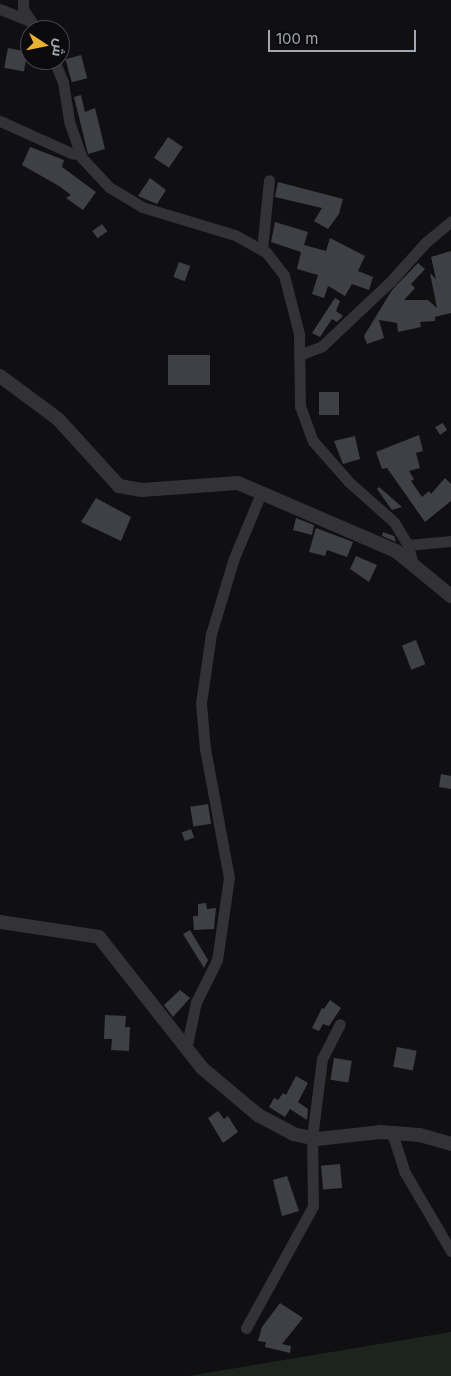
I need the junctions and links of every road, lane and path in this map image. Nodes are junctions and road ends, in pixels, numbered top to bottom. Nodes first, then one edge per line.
1 (23, 0) edge
2 (0, 9) edge
3 (22, 20) edge
4 (31, 20) edge
5 (58, 70) edge
6 (0, 121) edge
7 (81, 155) junction
8 (268, 180) dead end
9 (451, 222) edge
10 (262, 250) junction
11 (299, 355) junction
12 (0, 376) edge
13 (261, 493) junction
14 (451, 540) edge
15 (408, 545) junction
16 (413, 565) junction
17 (451, 596) edge
18 (0, 922) edge
19 (340, 1024) dead end
20 (186, 1048) junction
21 (392, 1133) junction
22 (312, 1138) junction
23 (451, 1144) edge
24 (451, 1250) edge
25 (246, 1328) dead end

1 - 4 street
2 - 3 street
5 - 7 street
6 - 7 street
7 - 10 street
8 - 10 street
9 - 11 street
10 - 11 street
11 - 15 street
12 - 13 street
13 - 16 street
13 - 20 street
14 - 15 street
15 - 16 street
16 - 17 street
18 - 20 street
19 - 22 street
20 - 22 street
21 - 22 street
21 - 23 street
21 - 24 street
22 - 25 street

